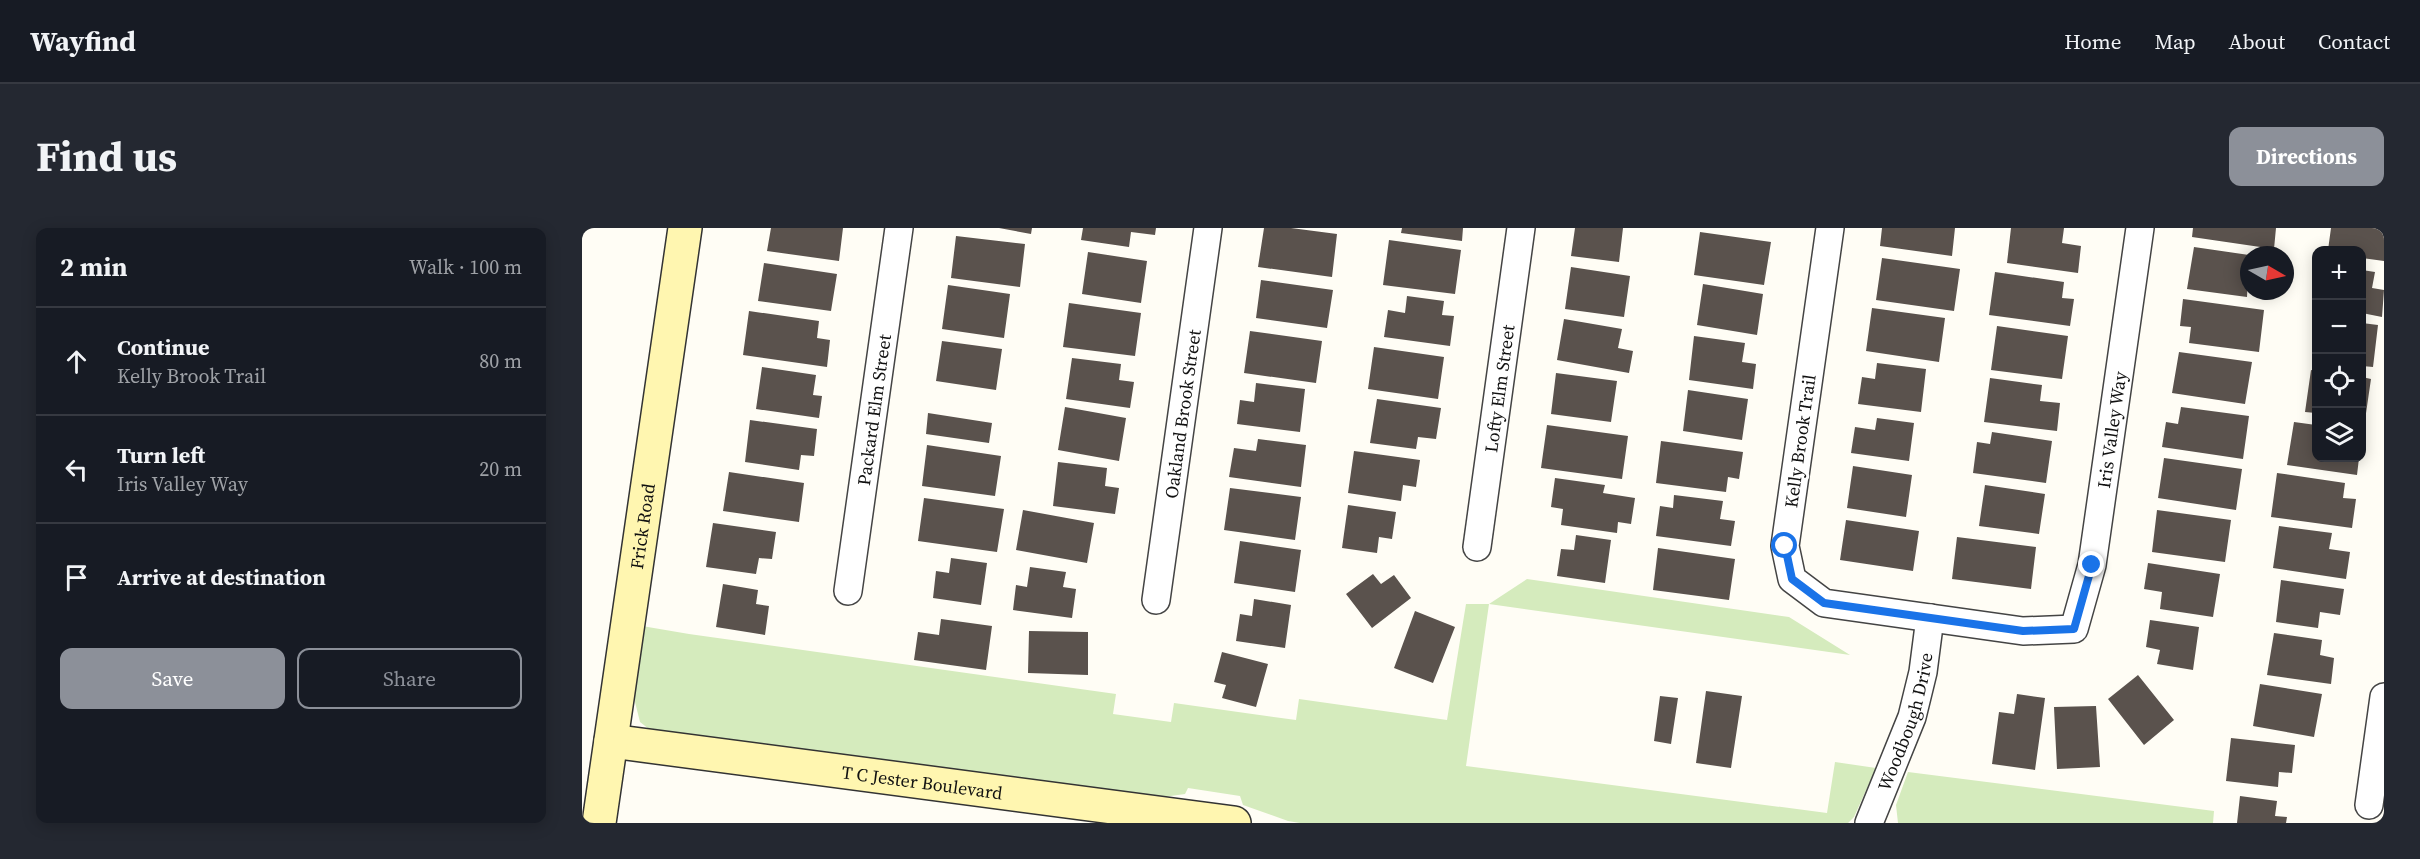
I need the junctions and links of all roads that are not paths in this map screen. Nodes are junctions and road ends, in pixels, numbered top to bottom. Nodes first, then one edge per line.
1 (685, 228) edge
2 (899, 228) edge
3 (1208, 228) edge
4 (1521, 228) edge
5 (1830, 228) edge
6 (2140, 228) edge
7 (1477, 547) dead end
8 (848, 591) dead end
9 (1156, 600) dead end
10 (1930, 618) junction
11 (2074, 629) joint
12 (2384, 697) edge
13 (611, 741) junction
14 (2369, 805) dead end
15 (599, 823) edge
16 (1234, 823) edge
17 (1869, 823) edge

1 - 13 street, Frick Road
2 - 8 street, Packard Elm Street
3 - 9 street, Oakland Brook Street
4 - 7 street, Lofty Elm Street
5 - 10 street, Kelly Brook Trail
6 - 11 street, Iris Valley Way
10 - 11 street, Kelly Brook Trail
10 - 17 street, Woodbough Drive
12 - 14 street
13 - 15 street, Frick Road
13 - 16 street, T C Jester Boulevard

